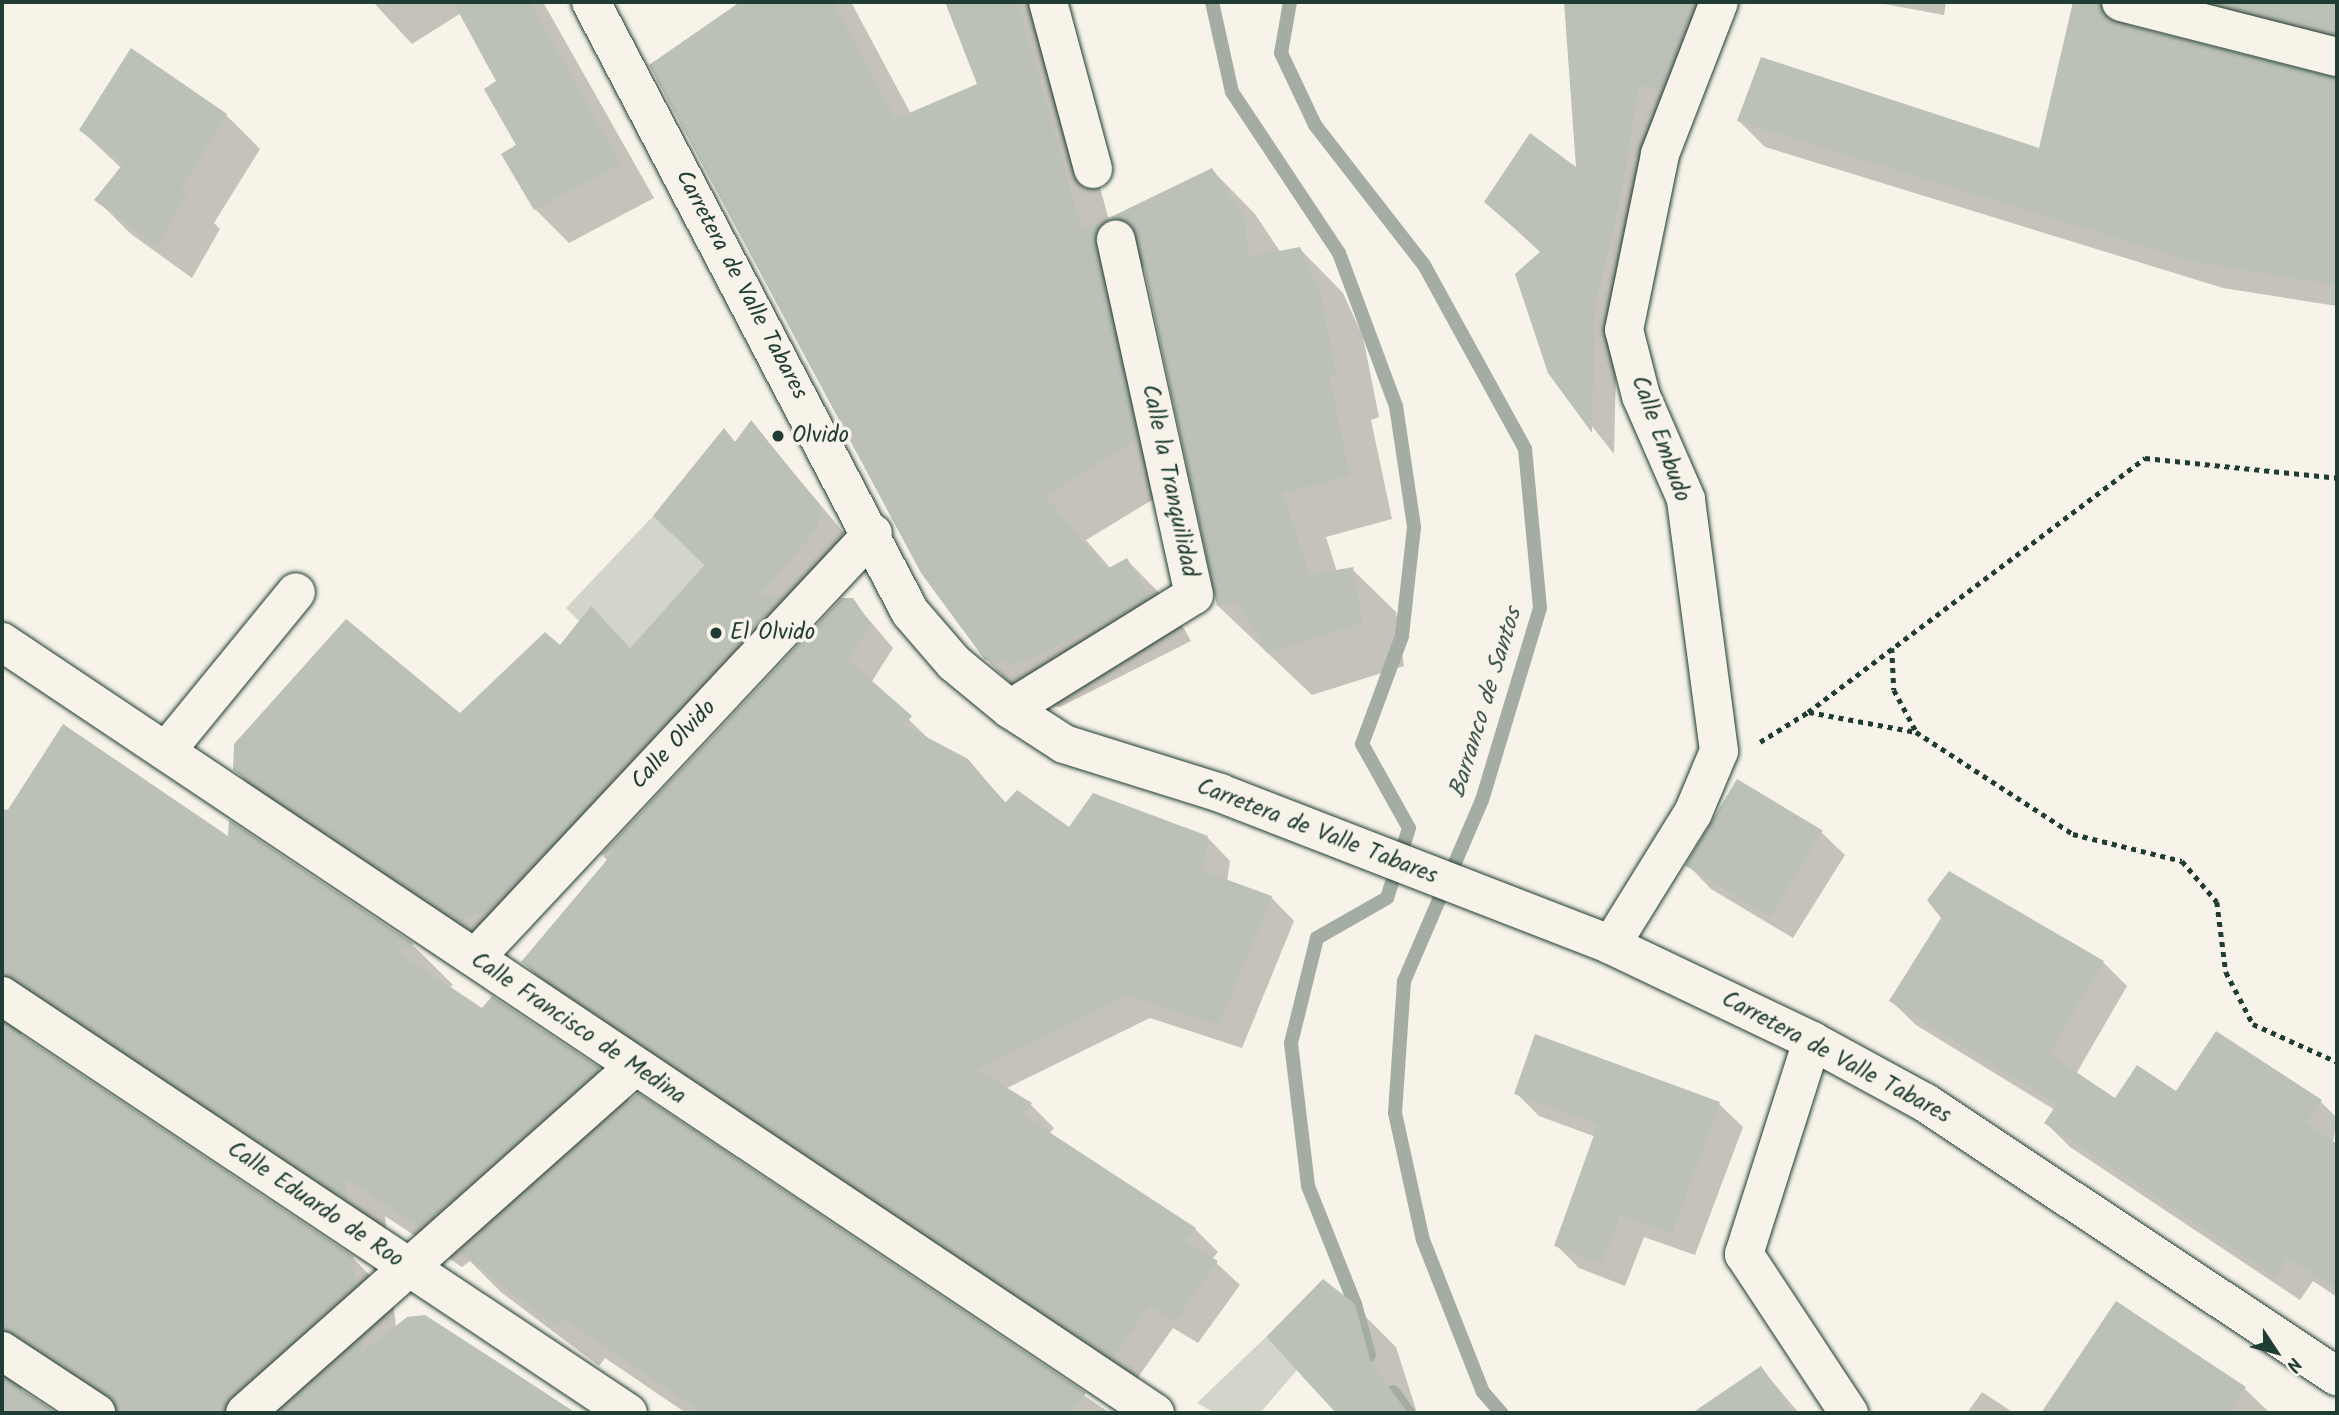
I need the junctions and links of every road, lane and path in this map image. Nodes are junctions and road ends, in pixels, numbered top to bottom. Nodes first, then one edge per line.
1 (591, 2) edge
2 (1048, 2) edge
3 (1719, 2) edge
4 (2121, 2) edge
5 (2337, 57) edge
6 (1093, 169) dead end
7 (1116, 239) dead end
8 (2337, 478) edge
9 (873, 533) junction
10 (296, 592) dead end
11 (2, 642) edge
12 (1892, 648) junction
13 (1010, 709) junction
14 (1808, 712) junction
15 (1916, 732) junction
16 (166, 751) junction
17 (1719, 751) junction
18 (1611, 945) junction
19 (475, 958) junction
20 (2, 996) edge
21 (1812, 1041) junction
22 (2337, 1062) edge
23 (634, 1068) junction
24 (409, 1268) junction
25 (2, 1351) edge
26 (2337, 1376) edge
27 (96, 1413) edge
28 (245, 1413) edge
29 (628, 1413) edge
30 (1155, 1413) edge
31 (1849, 1413) edge

1 - 9 street, Carretera de Valle Tabares
2 - 6 street
3 - 17 street, Calle Embudo
4 - 5 street
7 - 13 street, Calle la Tranquilidad
8 - 12 path
9 - 13 street, Carretera de Valle Tabares
9 - 19 street, Calle Olvido
10 - 16 street
11 - 16 street, Calle Francisco de Medina
12 - 14 path
12 - 15 path
13 - 18 street, Carretera de Valle Tabares
14 - 15 path
14 - 17 path
15 - 22 path
16 - 19 street, Calle Francisco de Medina
17 - 18 street
18 - 21 street, Carretera de Valle Tabares
19 - 23 street, Calle Francisco de Medina
20 - 24 street, Calle Eduardo de Roo
21 - 26 street, Carretera de Valle Tabares
21 - 31 street
23 - 24 street
23 - 30 street, Calle Francisco de Medina
24 - 28 street
24 - 29 street, Calle Eduardo de Roo
25 - 27 street

